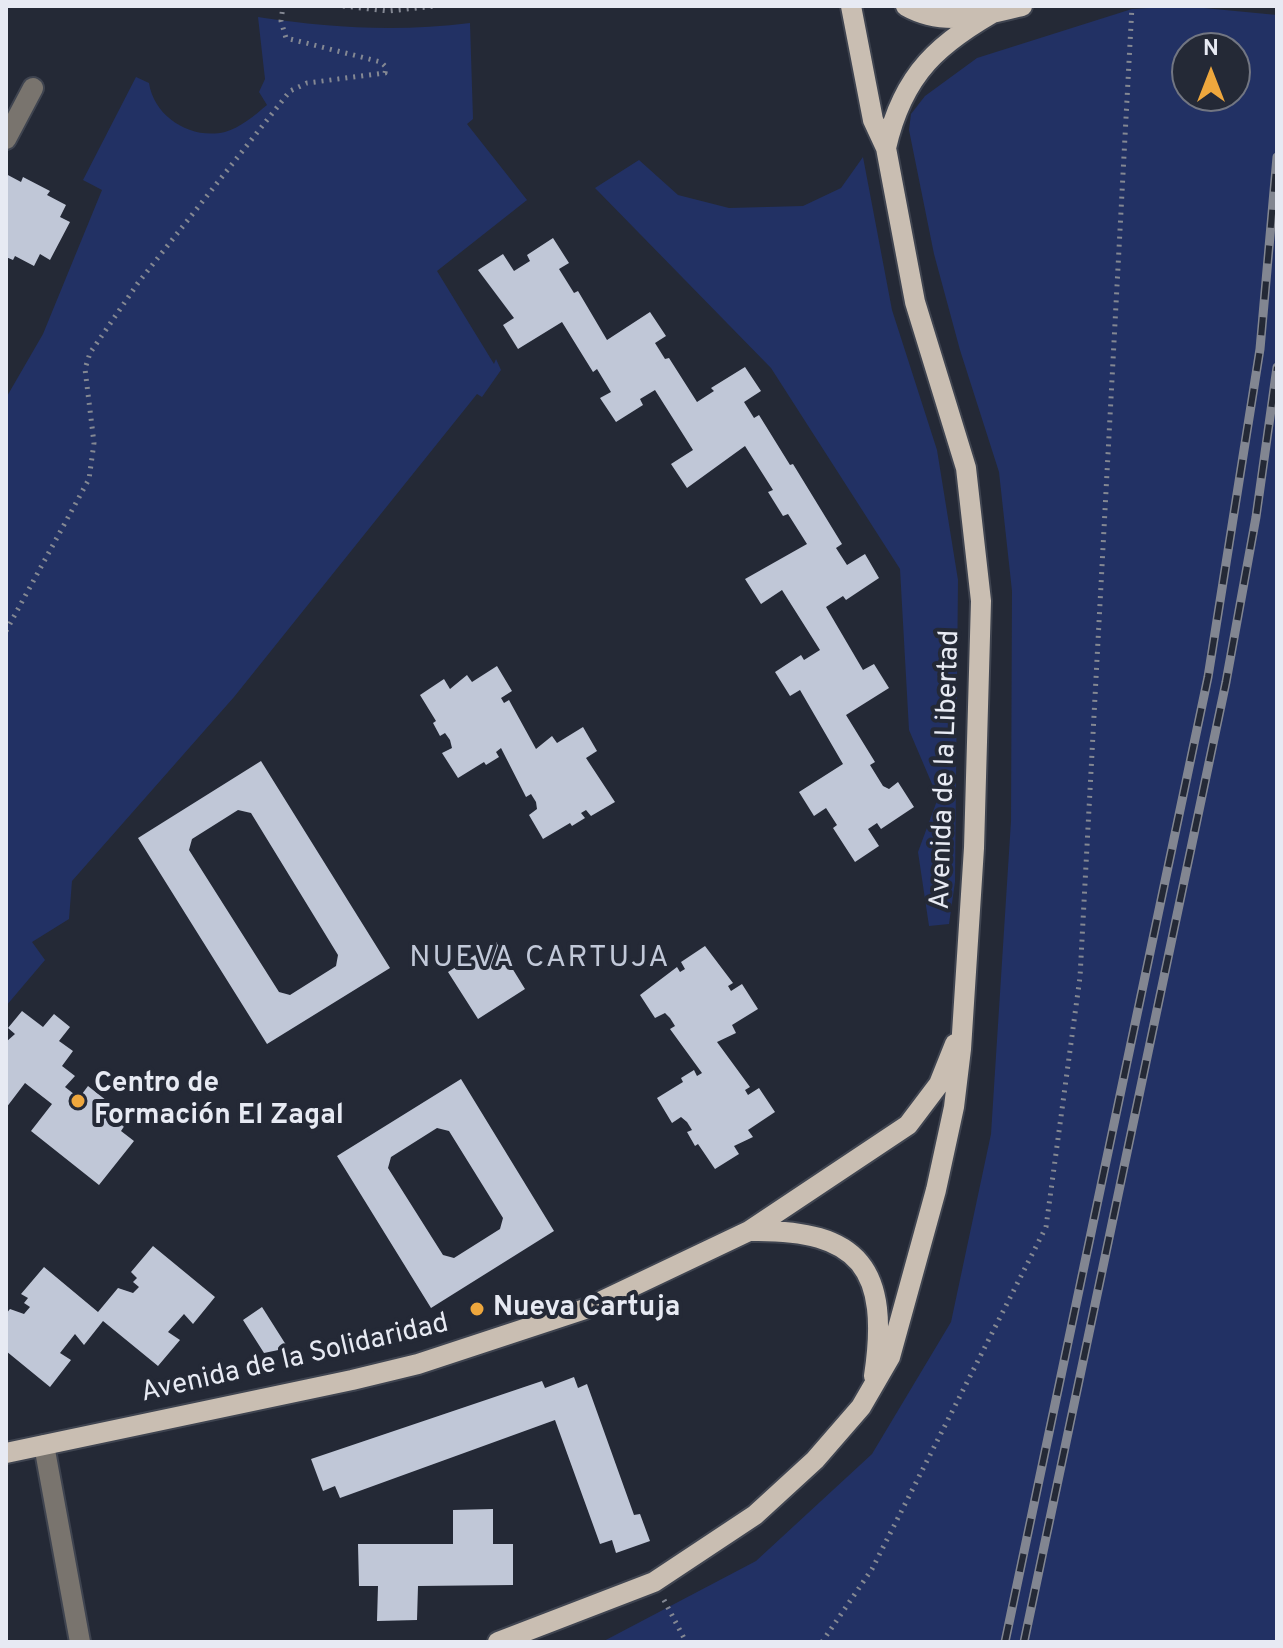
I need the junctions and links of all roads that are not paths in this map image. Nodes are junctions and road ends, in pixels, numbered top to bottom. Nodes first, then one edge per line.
1 (851, 6) edge
2 (906, 6) edge
3 (1022, 6) edge
4 (998, 10) edge
5 (33, 88) dead end
6 (6, 139) edge
7 (886, 148) junction
8 (961, 1025) junction
9 (749, 1231) junction
10 (871, 1392) junction
11 (44, 1445) junction
12 (6, 1453) edge
13 (80, 1642) edge
14 (498, 1642) edge

1 - 7 main road, Avenida de la Libertad
2 - 4 main road
3 - 4 main road
4 - 7 main road, Avenida de la Libertad
5 - 6 street
7 - 8 main road, Avenida de la Libertad
8 - 9 main road, Avenida de la Solidaridad
8 - 10 main road, Avenida de la Libertad
9 - 10 main road
9 - 11 main road, Avenida de la Solidaridad
10 - 14 main road, Avenida de la Libertad
11 - 12 main road, Avenida de la Solidaridad
11 - 13 street

